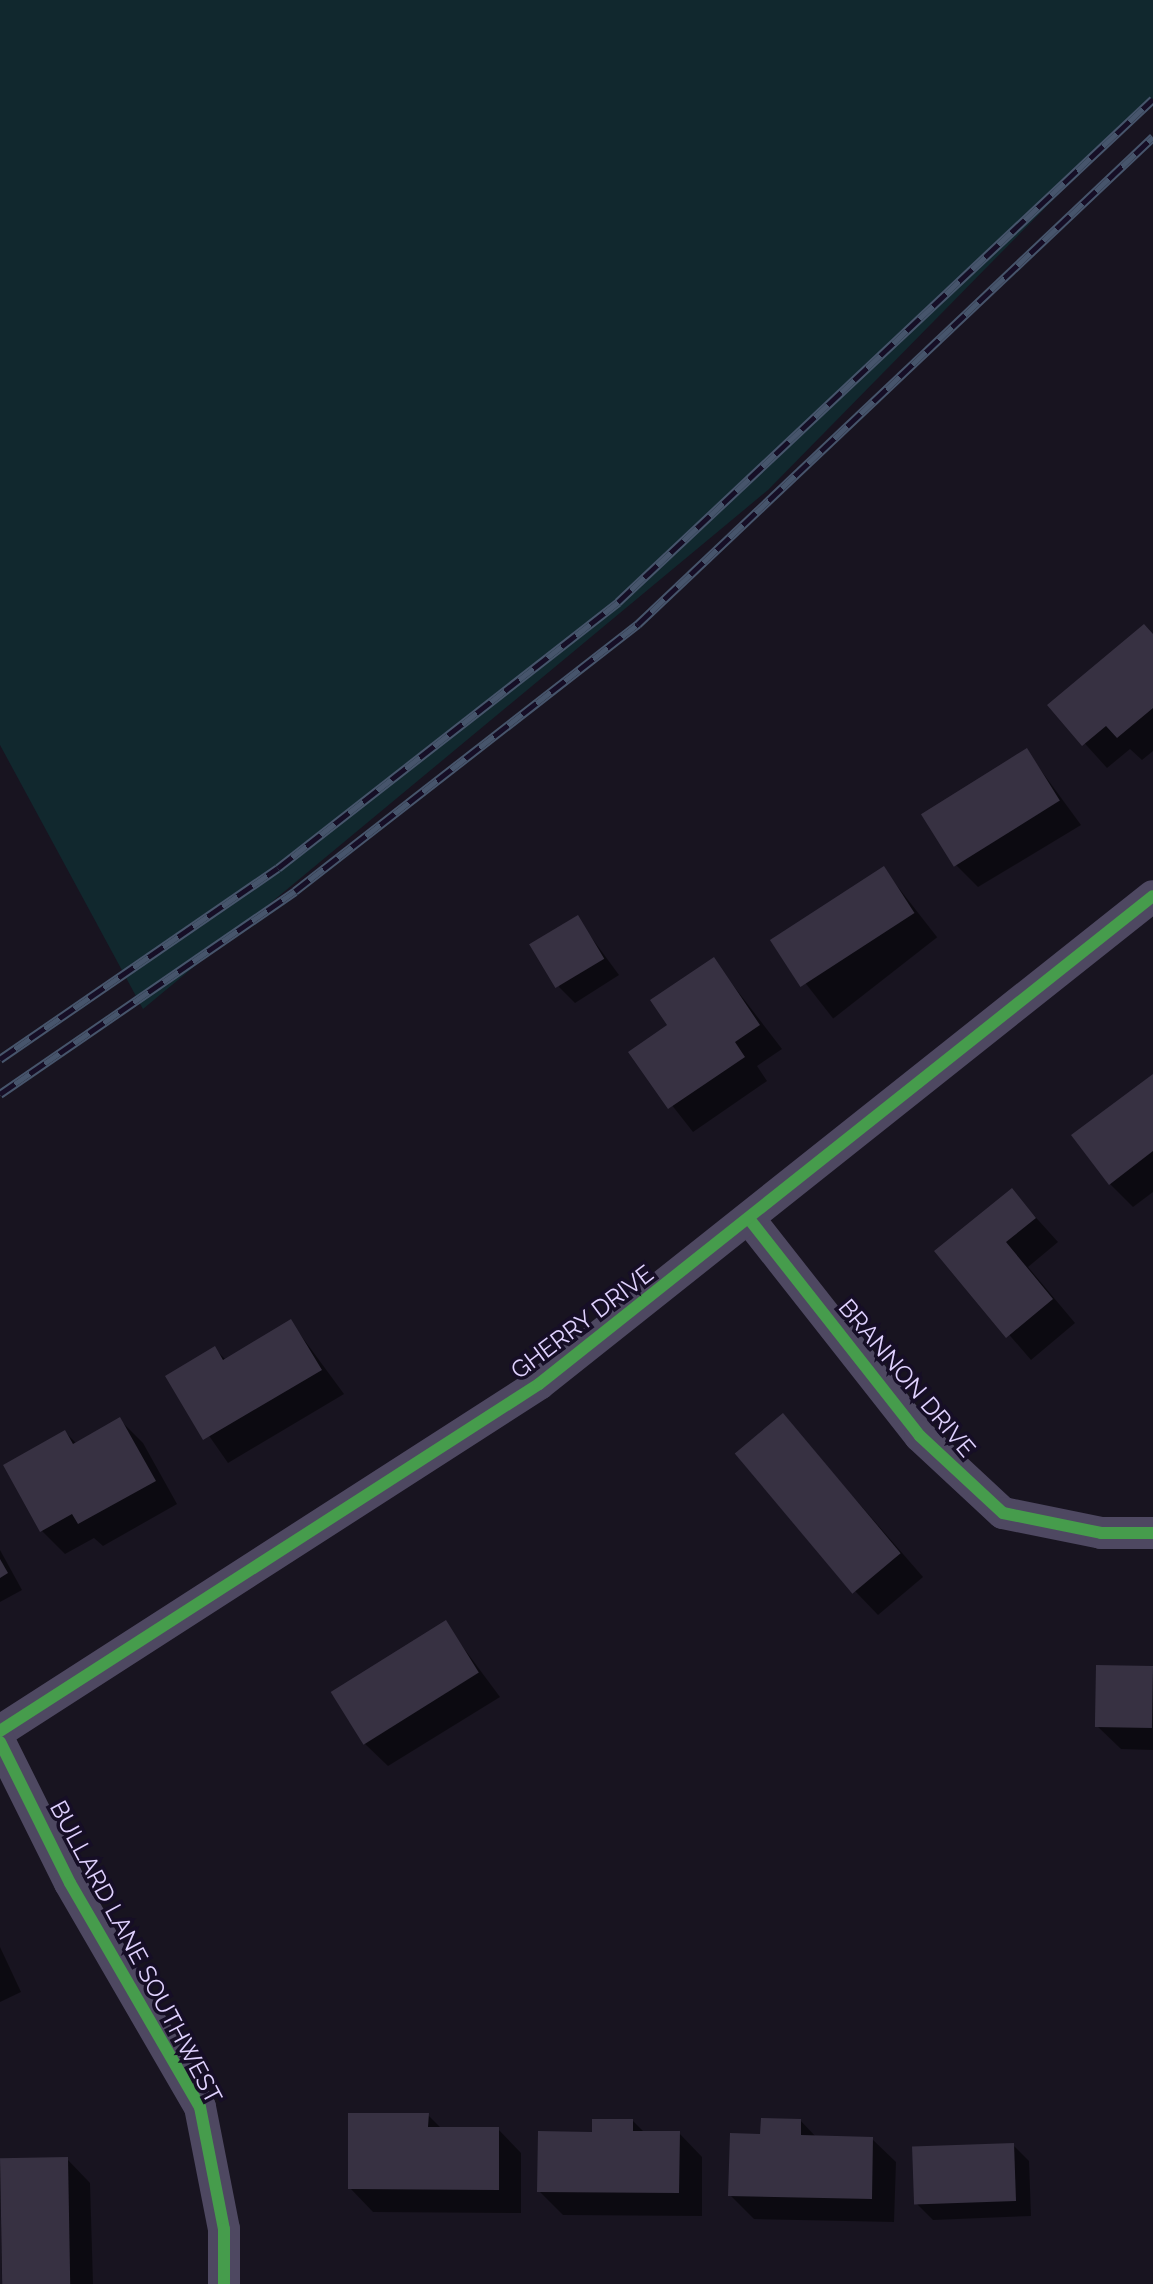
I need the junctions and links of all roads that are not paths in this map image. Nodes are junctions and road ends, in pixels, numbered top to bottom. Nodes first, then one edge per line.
1 (1153, 896) edge
2 (750, 1220) junction
3 (1153, 1533) edge
4 (0, 1731) edge
5 (0, 1742) edge
6 (224, 2284) edge

1 - 2 street, GHERRY DRIVE
2 - 3 street, BRANNON DRIVE
2 - 4 street, GHERRY DRIVE
5 - 6 street, BULLARD LANE SOUTHWEST

